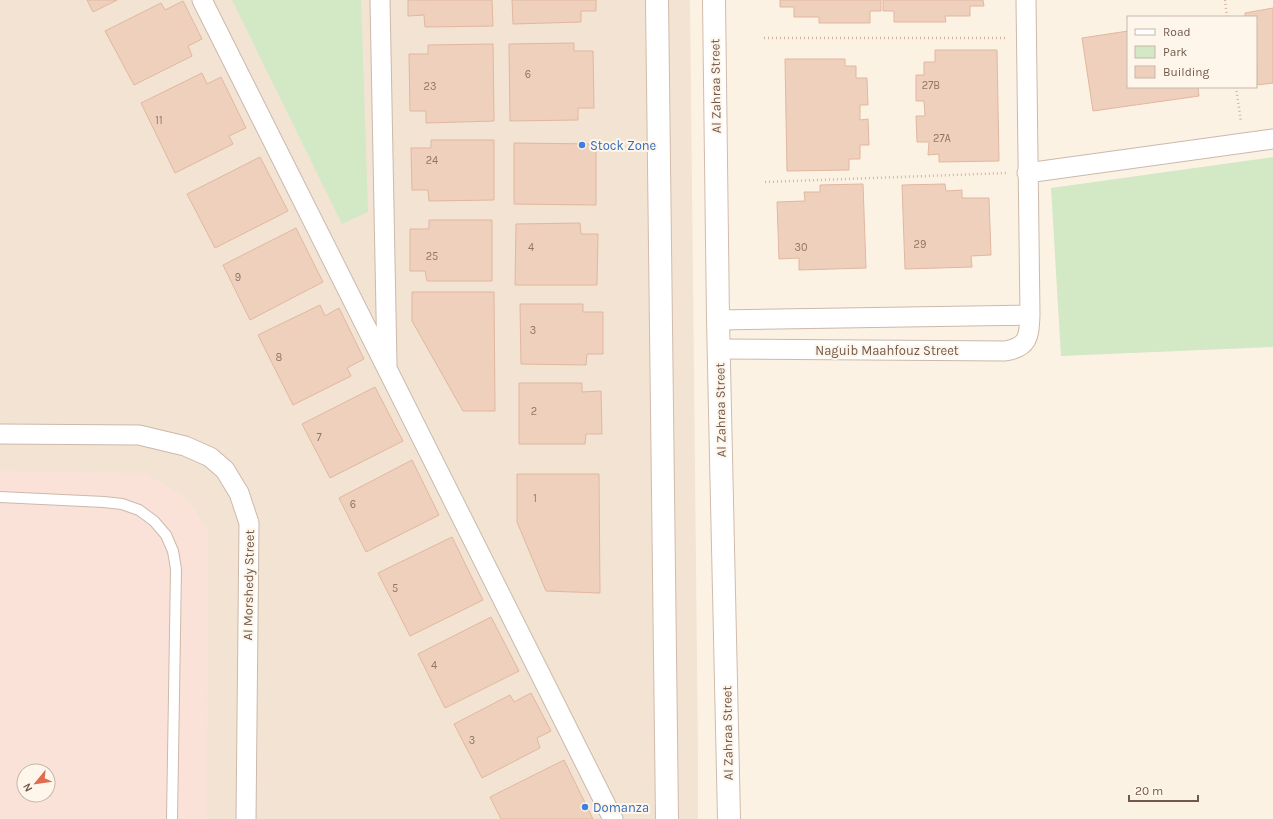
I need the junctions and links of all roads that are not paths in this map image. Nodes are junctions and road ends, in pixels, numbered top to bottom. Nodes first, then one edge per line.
1 (202, 0) edge
2 (380, 0) edge
3 (657, 0) edge
4 (714, 0) edge
5 (1026, 0) edge
6 (1273, 139) edge
7 (1027, 173) junction
8 (1030, 315) junction
9 (718, 320) junction
10 (719, 349) junction
11 (387, 370) junction
12 (0, 434) edge
13 (0, 497) edge
14 (172, 819) edge
15 (246, 819) edge
16 (613, 819) edge
17 (667, 819) edge
18 (729, 819) edge

1 - 11 street
2 - 11 street
3 - 17 main road
4 - 9 main road, Al Zahraa Street
5 - 7 street, Naguib Maahfouz Street
6 - 7 street
7 - 8 street, Naguib Maahfouz Street
8 - 9 street
8 - 10 street, Naguib Maahfouz Street
9 - 10 main road, Al Zahraa Street
10 - 18 main road, Al Zahraa Street
11 - 16 street
12 - 15 street, Al Morshedy Street
13 - 14 lane

